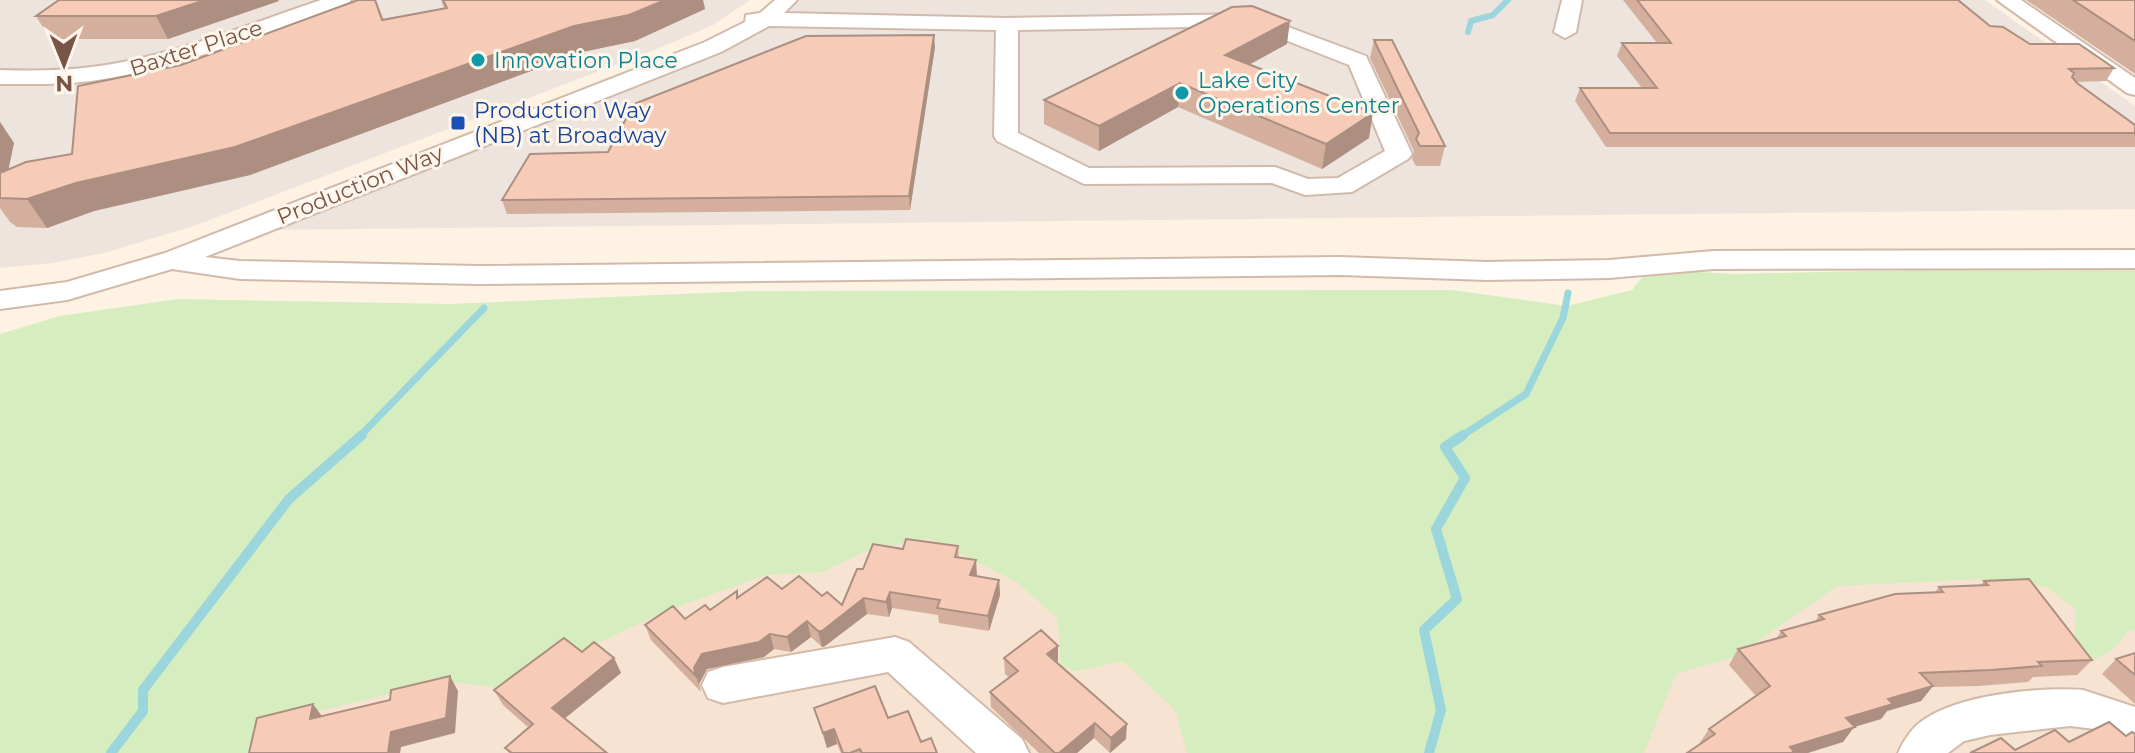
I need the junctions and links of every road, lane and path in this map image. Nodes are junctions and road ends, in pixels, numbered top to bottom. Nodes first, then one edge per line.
1 (341, 0) edge
2 (787, 0) edge
3 (1572, 0) edge
4 (2007, 0) edge
5 (761, 10) edge
6 (1007, 24) junction
7 (1565, 32) dead end
8 (0, 77) edge
9 (2135, 88) edge
10 (175, 259) junction
11 (2135, 259) edge
12 (2, 291) edge
13 (723, 685) dead end
14 (2135, 729) edge
15 (1007, 753) edge
16 (1920, 753) edge

1 - 8 street, Baxter Place
2 - 5 street, Production Way
3 - 7 street
4 - 9 street
5 - 6 street
5 - 10 street, Production Way
5 - 12 street, Production Way
6 - 6 street
10 - 11 street
10 - 12 street, Production Way
13 - 15 street
14 - 16 street

